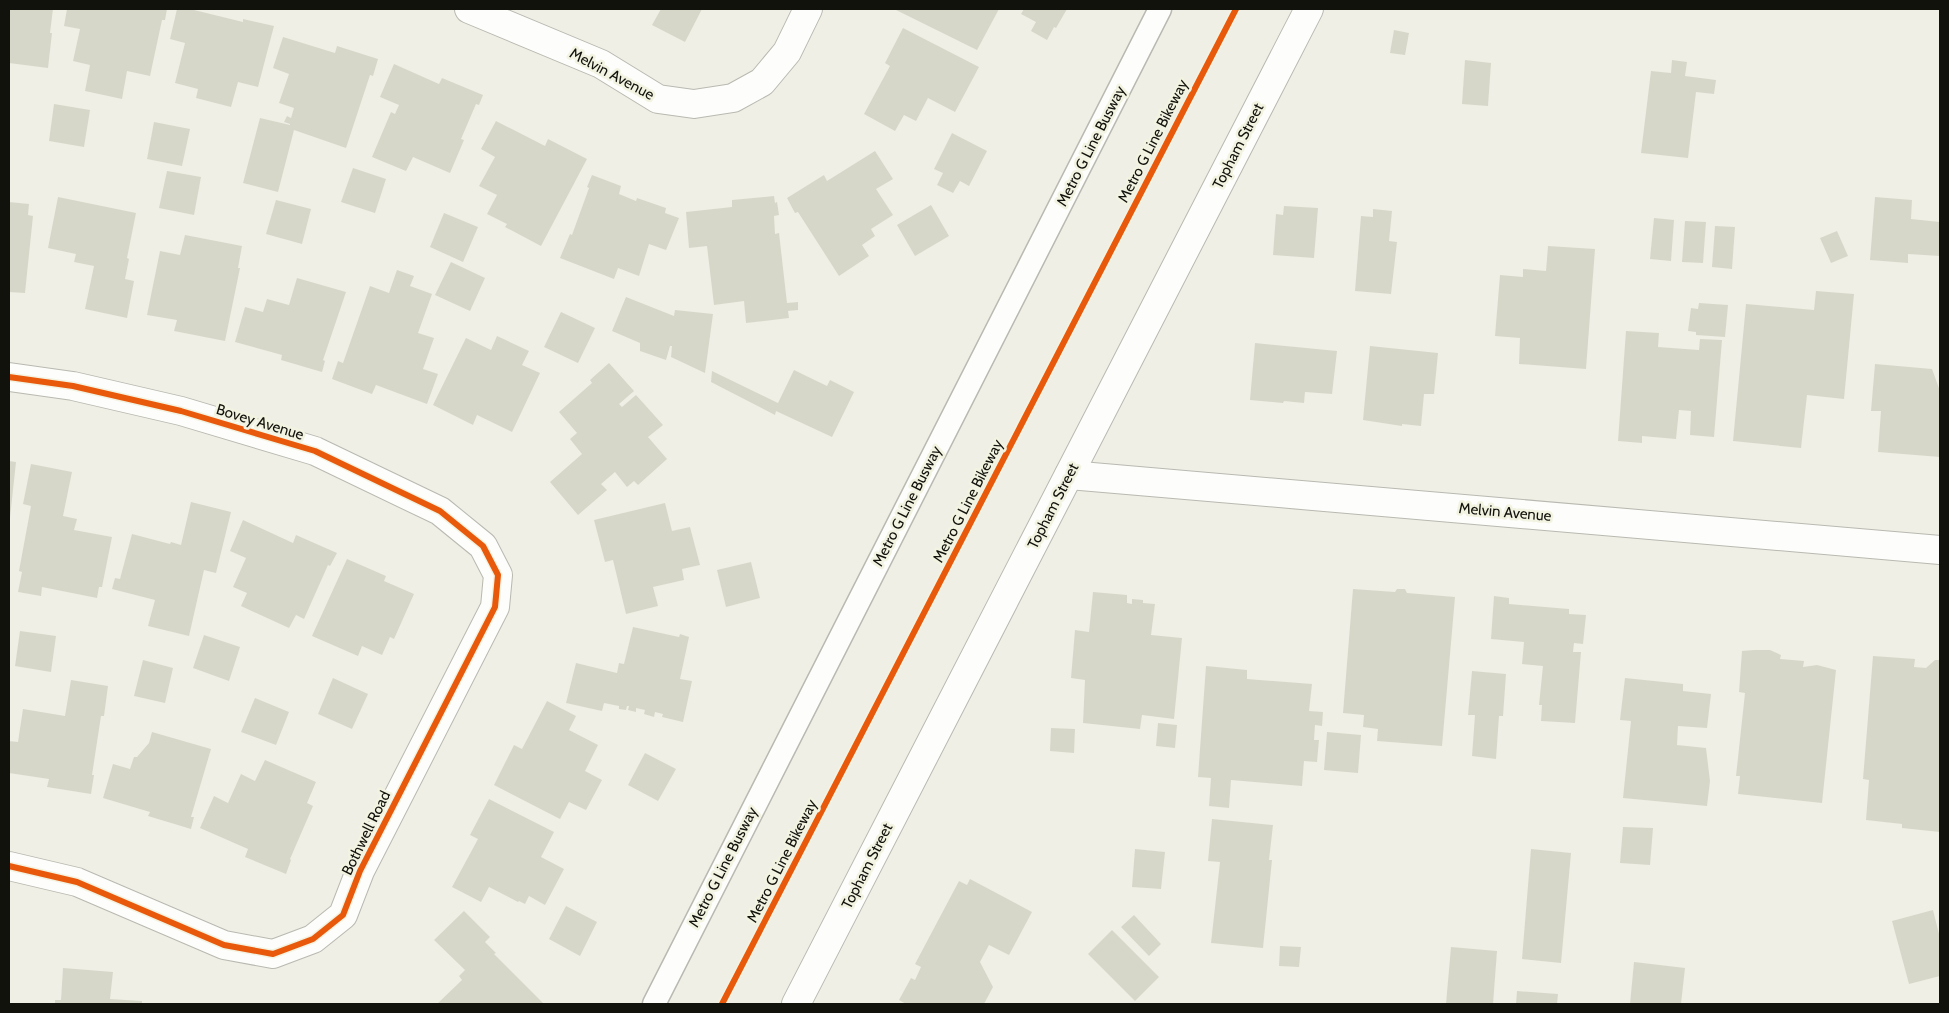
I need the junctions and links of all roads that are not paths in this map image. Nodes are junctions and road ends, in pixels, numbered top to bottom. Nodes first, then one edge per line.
1 (469, 9) edge
2 (808, 9) edge
3 (1160, 9) edge
4 (1309, 9) edge
5 (9, 377) edge
6 (1069, 475) junction
7 (483, 546) joint
8 (1940, 550) edge
9 (9, 866) edge
10 (654, 1004) edge
11 (796, 1004) edge

1 - 2 street, Melvin Avenue
3 - 10 lane, Metro G Line Busway
4 - 6 street, Topham Street
5 - 7 street, Bovey Avenue
6 - 8 street, Melvin Avenue
6 - 11 street, Topham Street
7 - 9 street, Bothwell Road

